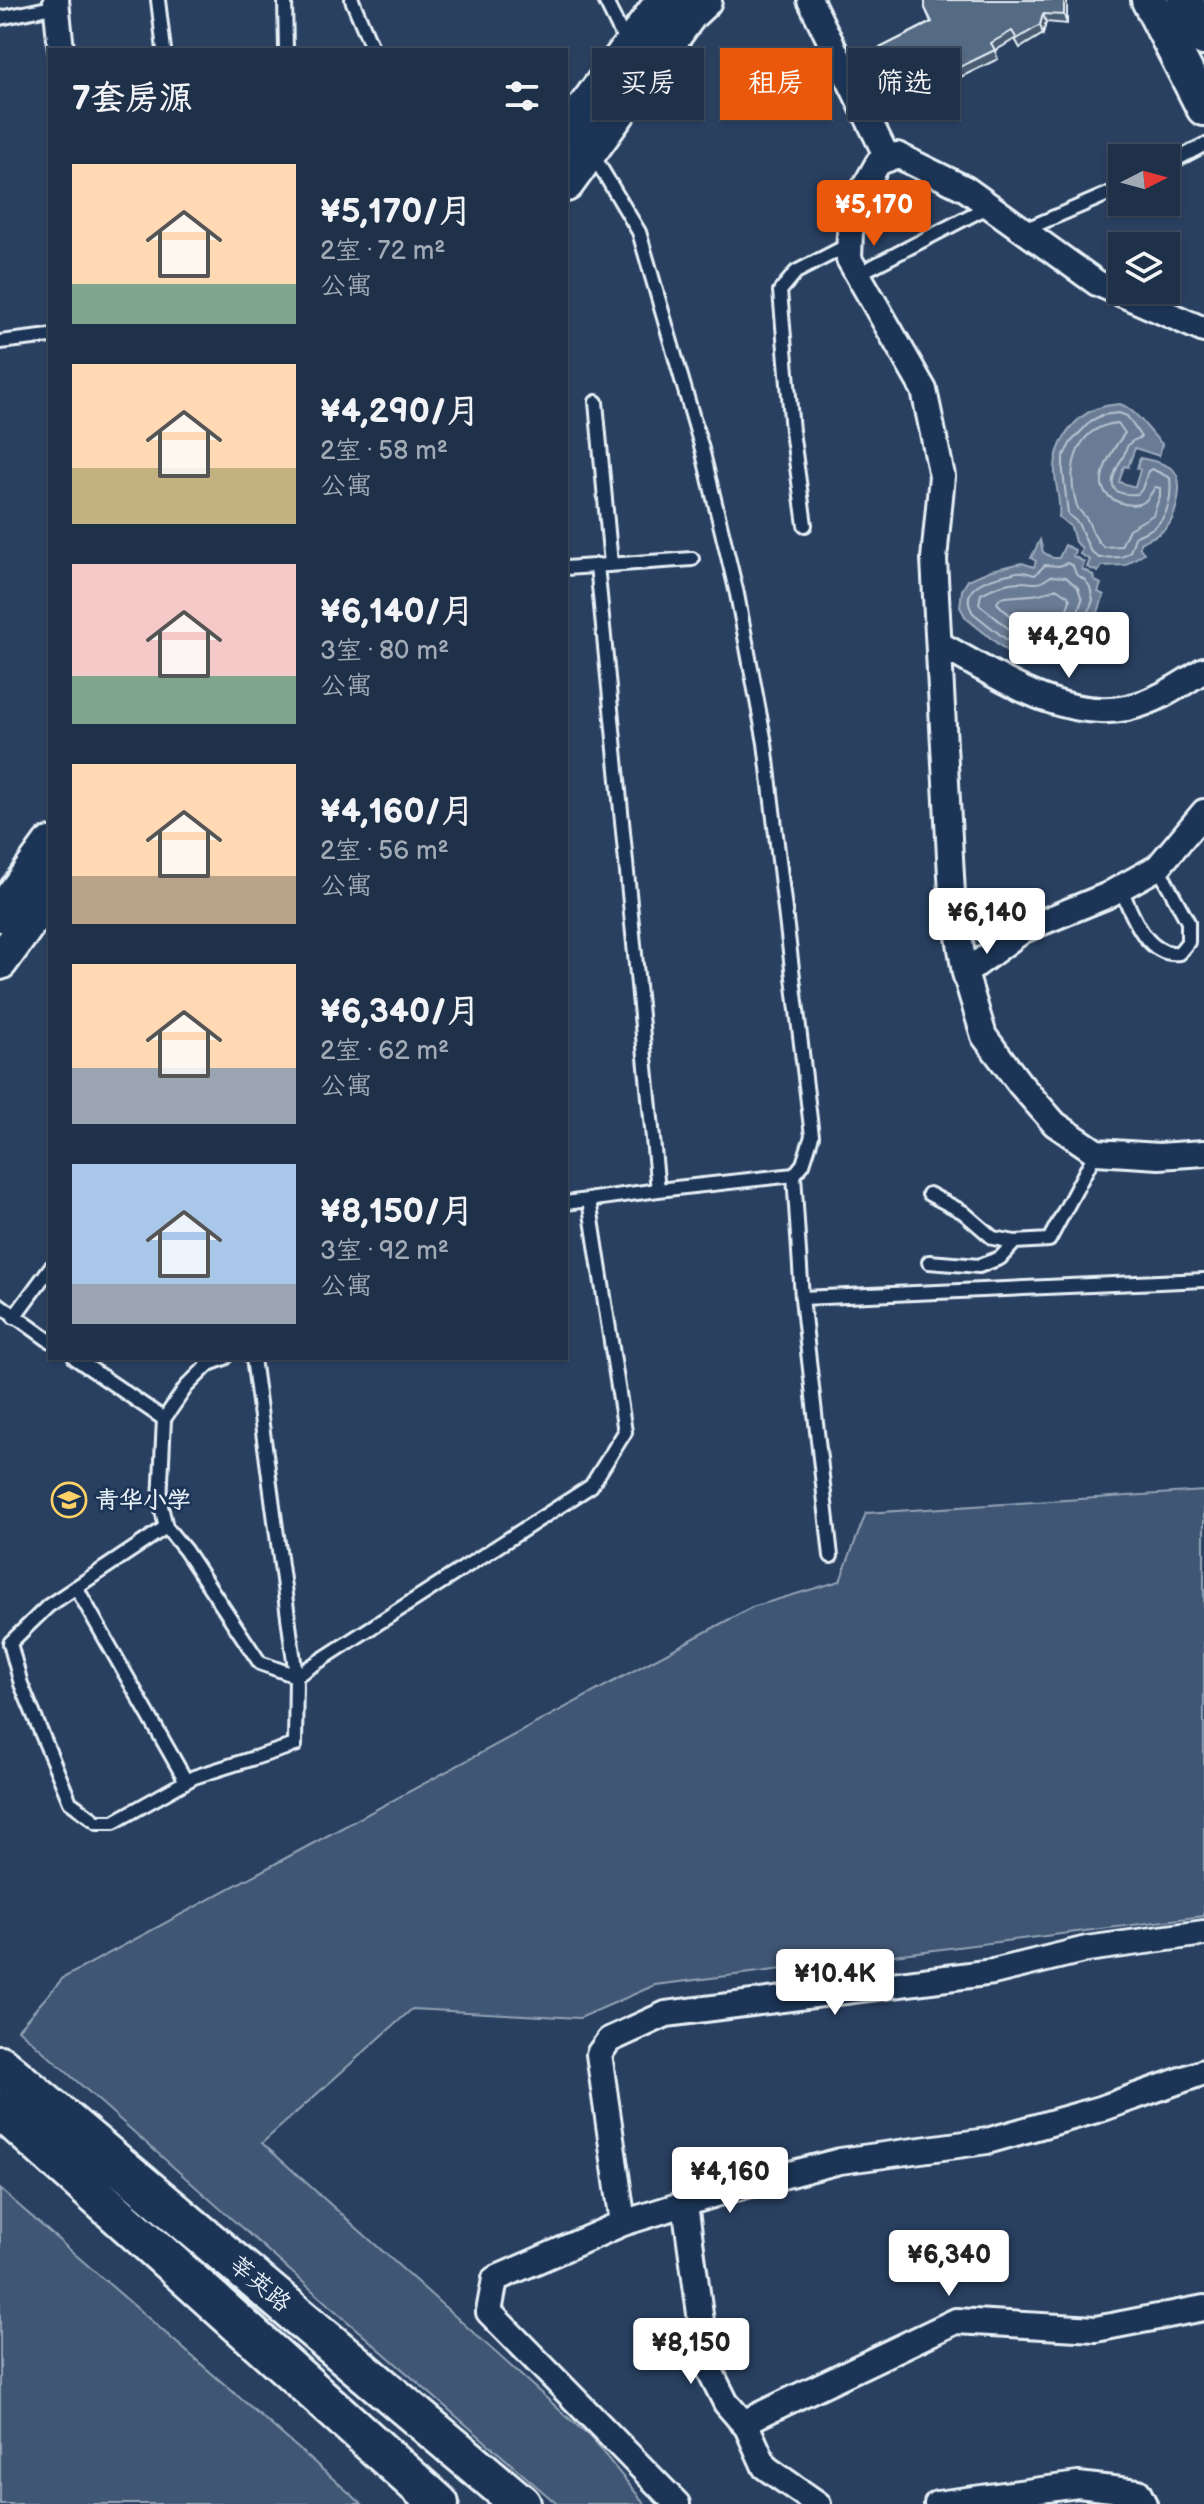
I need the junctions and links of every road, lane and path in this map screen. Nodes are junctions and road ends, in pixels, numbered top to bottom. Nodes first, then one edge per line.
1 (158, 0) edge
2 (285, 0) edge
3 (352, 0) edge
4 (605, 0) edge
5 (664, 0) edge
6 (704, 0) edge
7 (810, 0) edge
8 (1149, 0) edge
9 (1185, 0) edge
10 (56, 3) edge
11 (0, 18) edge
12 (1204, 38) edge
13 (61, 48) edge
14 (164, 48) edge
15 (286, 48) edge
16 (372, 48) edge
17 (629, 48) joint
18 (1204, 108) edge
19 (592, 116) edge
20 (578, 142) edge
21 (1204, 145) edge
22 (1180, 158) edge
23 (888, 159) junction
24 (568, 177) edge
25 (1108, 194) edge
26 (989, 206) junction
27 (1024, 230) junction
28 (850, 244) junction
29 (858, 274) junction
30 (1204, 330) edge
31 (48, 336) edge
32 (0, 342) edge
33 (596, 402) dead end
34 (805, 525) dead end
35 (692, 559) dead end
36 (611, 564) junction
37 (597, 565) junction
38 (568, 568) edge
39 (939, 644) junction
40 (1204, 670) edge
41 (1204, 812) edge
42 (48, 848) edge
43 (1158, 867) junction
44 (1121, 889) junction
45 (48, 896) edge
46 (0, 914) edge
47 (956, 916) junction
48 (1007, 942) junction
49 (0, 962) edge
50 (965, 973) junction
51 (1096, 1152) junction
52 (1204, 1153) edge
53 (794, 1175) junction
54 (658, 1190) junction
55 (929, 1194) dead end
56 (589, 1200) junction
57 (568, 1203) edge
58 (1015, 1242) junction
59 (929, 1262) dead end
60 (48, 1271) edge
61 (1204, 1280) edge
62 (802, 1298) junction
63 (0, 1305) edge
64 (14, 1317) junction
65 (48, 1340) edge
66 (78, 1360) edge
67 (220, 1360) edge
68 (253, 1360) edge
69 (164, 1419) junction
70 (166, 1527) junction
71 (831, 1556) dead end
72 (76, 1587) junction
73 (296, 1676) junction
74 (186, 1781) junction
75 (1204, 1933) edge
76 (0, 2065) edge
77 (1204, 2072) edge
78 (0, 2109) edge
79 (685, 2204) junction
80 (623, 2223) junction
81 (1204, 2308) edge
82 (747, 2427) junction
83 (439, 2504) edge
84 (521, 2504) edge
85 (677, 2504) edge
86 (818, 2504) edge
87 (937, 2504) edge
88 (1144, 2504) edge

1 - 14 lane
2 - 15 lane
3 - 16 lane
4 - 17 lane
5 - 17 main road
6 - 20 main road
7 - 23 street
8 - 18 main road
9 - 12 main road
10 - 11 lane
10 - 13 street
19 - 20 main road
20 - 24 main road
20 - 53 lane
21 - 22 lane
23 - 26 street
23 - 28 street
25 - 27 lane
26 - 27 street
26 - 29 lane
27 - 30 street
28 - 29 street
28 - 34 lane
29 - 39 street
31 - 32 lane
33 - 36 lane
35 - 36 lane
36 - 37 lane
37 - 38 lane
37 - 54 lane
39 - 40 street
39 - 47 street
41 - 43 street
42 - 46 main road
43 - 44 street
43 - 44 lane
44 - 48 street
45 - 49 main road
47 - 48 lane
47 - 50 street
48 - 50 street
50 - 51 street
51 - 52 street
51 - 58 lane
53 - 54 lane
53 - 62 lane
54 - 56 lane
55 - 58 lane
56 - 57 lane
56 - 73 lane
58 - 59 lane
60 - 64 lane
61 - 62 lane
62 - 71 lane
63 - 64 lane
64 - 65 lane
66 - 69 lane
67 - 69 lane
68 - 73 lane
69 - 70 lane
70 - 72 lane
70 - 73 lane
72 - 74 lane
72 - 74 lane
73 - 74 lane
75 - 80 street
76 - 84 main road, 莘英路
77 - 79 street
78 - 83 main road, 莘英路
79 - 80 street
79 - 82 street
80 - 85 street
81 - 82 street
82 - 86 street
87 - 88 street

